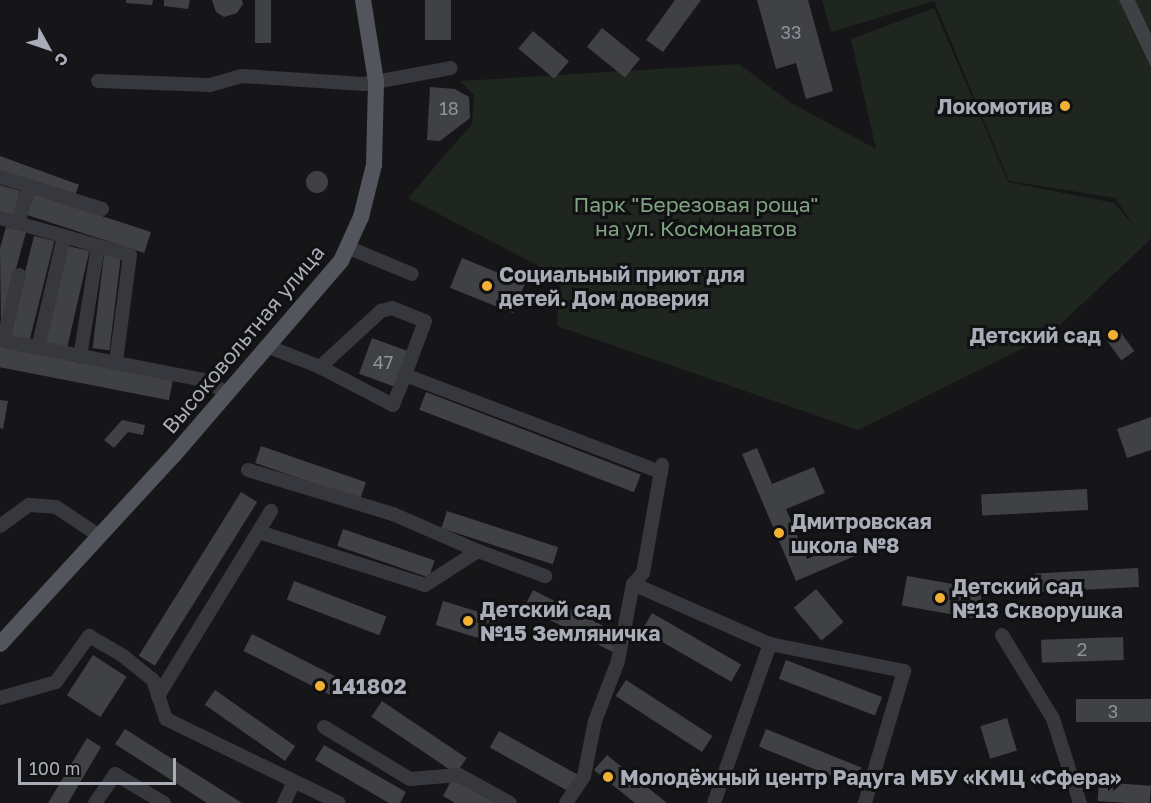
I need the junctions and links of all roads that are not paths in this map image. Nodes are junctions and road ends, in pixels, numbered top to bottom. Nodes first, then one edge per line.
1 (363, 0) edge
2 (451, 68) dead end
3 (98, 81) dead end
4 (376, 81) junction
5 (0, 177) edge
6 (29, 187) junction
7 (102, 209) dead end
8 (0, 220) edge
9 (18, 223) junction
10 (64, 236) junction
11 (98, 246) junction
12 (347, 247) junction
13 (412, 274) dead end
14 (19, 275) dead end
15 (1, 340) edge
16 (38, 348) junction
17 (269, 348) junction
18 (80, 357) junction
19 (116, 361) junction
20 (320, 367) junction
21 (405, 375) junction
22 (227, 393) junction
23 (248, 470) dead end
24 (271, 511) dead end
25 (1, 522) edge
26 (259, 532) junction
27 (98, 535) junction
28 (478, 551) junction
29 (546, 576) dead end
30 (633, 584) junction
31 (1002, 635) dead end
32 (0, 644) edge
33 (770, 644) junction
34 (158, 696) junction
35 (0, 698) edge
36 (324, 727) dead end
37 (293, 784) junction
38 (95, 803) edge
39 (164, 803) edge
40 (284, 803) edge
41 (339, 803) edge
42 (510, 803) edge
43 (566, 803) edge
44 (714, 803) edge
45 (865, 803) edge
46 (1080, 803) edge

1 - 4 main road, Высоковольтная улица
2 - 4 street
3 - 4 street
4 - 12 main road, Высоковольтная улица
5 - 6 street
6 - 7 street
6 - 9 street
8 - 9 street
9 - 10 street
10 - 11 street
10 - 16 street
11 - 18 street
11 - 19 street
12 - 13 street
12 - 17 main road, Высоковольтная улица
14 - 15 street
15 - 16 street
16 - 18 street
17 - 20 street
17 - 22 main road, Высоковольтная улица
18 - 19 street
19 - 22 street
20 - 21 street
20 - 21 street
21 - 30 street
22 - 27 main road, Высоковольтная улица
23 - 28 street
24 - 26 street
25 - 27 street
26 - 28 street
26 - 34 street
27 - 32 main road, Высоковольтная улица
28 - 29 street
30 - 33 street
30 - 43 street
31 - 46 street
33 - 44 street
33 - 45 street
34 - 35 street
34 - 37 street
36 - 42 street
37 - 40 street
37 - 41 street
38 - 39 street

